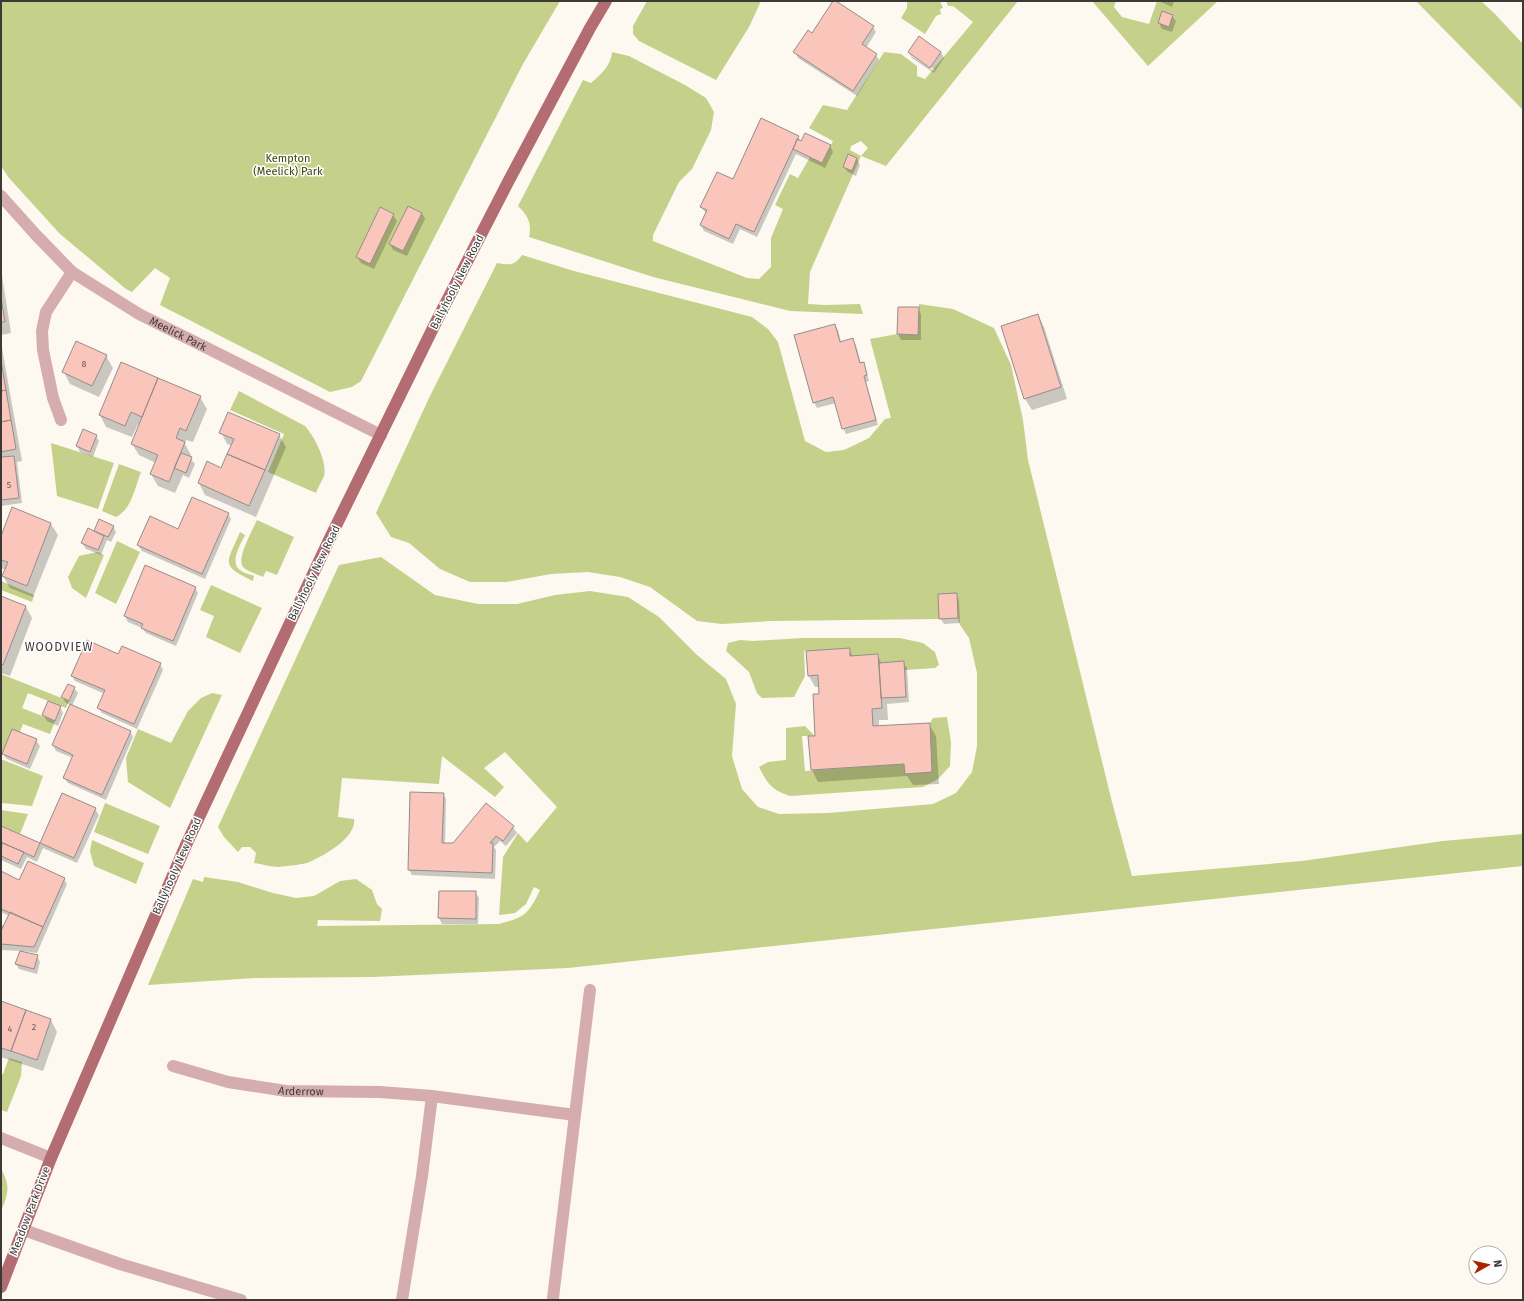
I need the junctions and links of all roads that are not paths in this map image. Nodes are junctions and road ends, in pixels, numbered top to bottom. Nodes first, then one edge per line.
1 (606, 1) edge
2 (1, 196) edge
3 (72, 272) junction
4 (61, 420) dead end
5 (381, 435) junction
6 (590, 990) dead end
7 (173, 1066) dead end
8 (432, 1096) junction
9 (575, 1116) junction
10 (1, 1138) edge
11 (51, 1158) junction
12 (24, 1230) junction
13 (1, 1287) edge
14 (554, 1298) dead end
15 (241, 1300) edge
16 (402, 1300) edge

1 - 5 main road, Ballyhooly New Road
2 - 3 street, Meelick Park
3 - 4 street
3 - 5 street, Meelick Park
5 - 11 main road, Ballyhooly New Road
6 - 9 street
7 - 8 street, Arderrow
8 - 9 street, Arderrow
8 - 16 street
9 - 14 street
10 - 11 street
11 - 12 main road, Meadow Park Drive
12 - 13 main road, Meadow Park Drive
12 - 15 street

